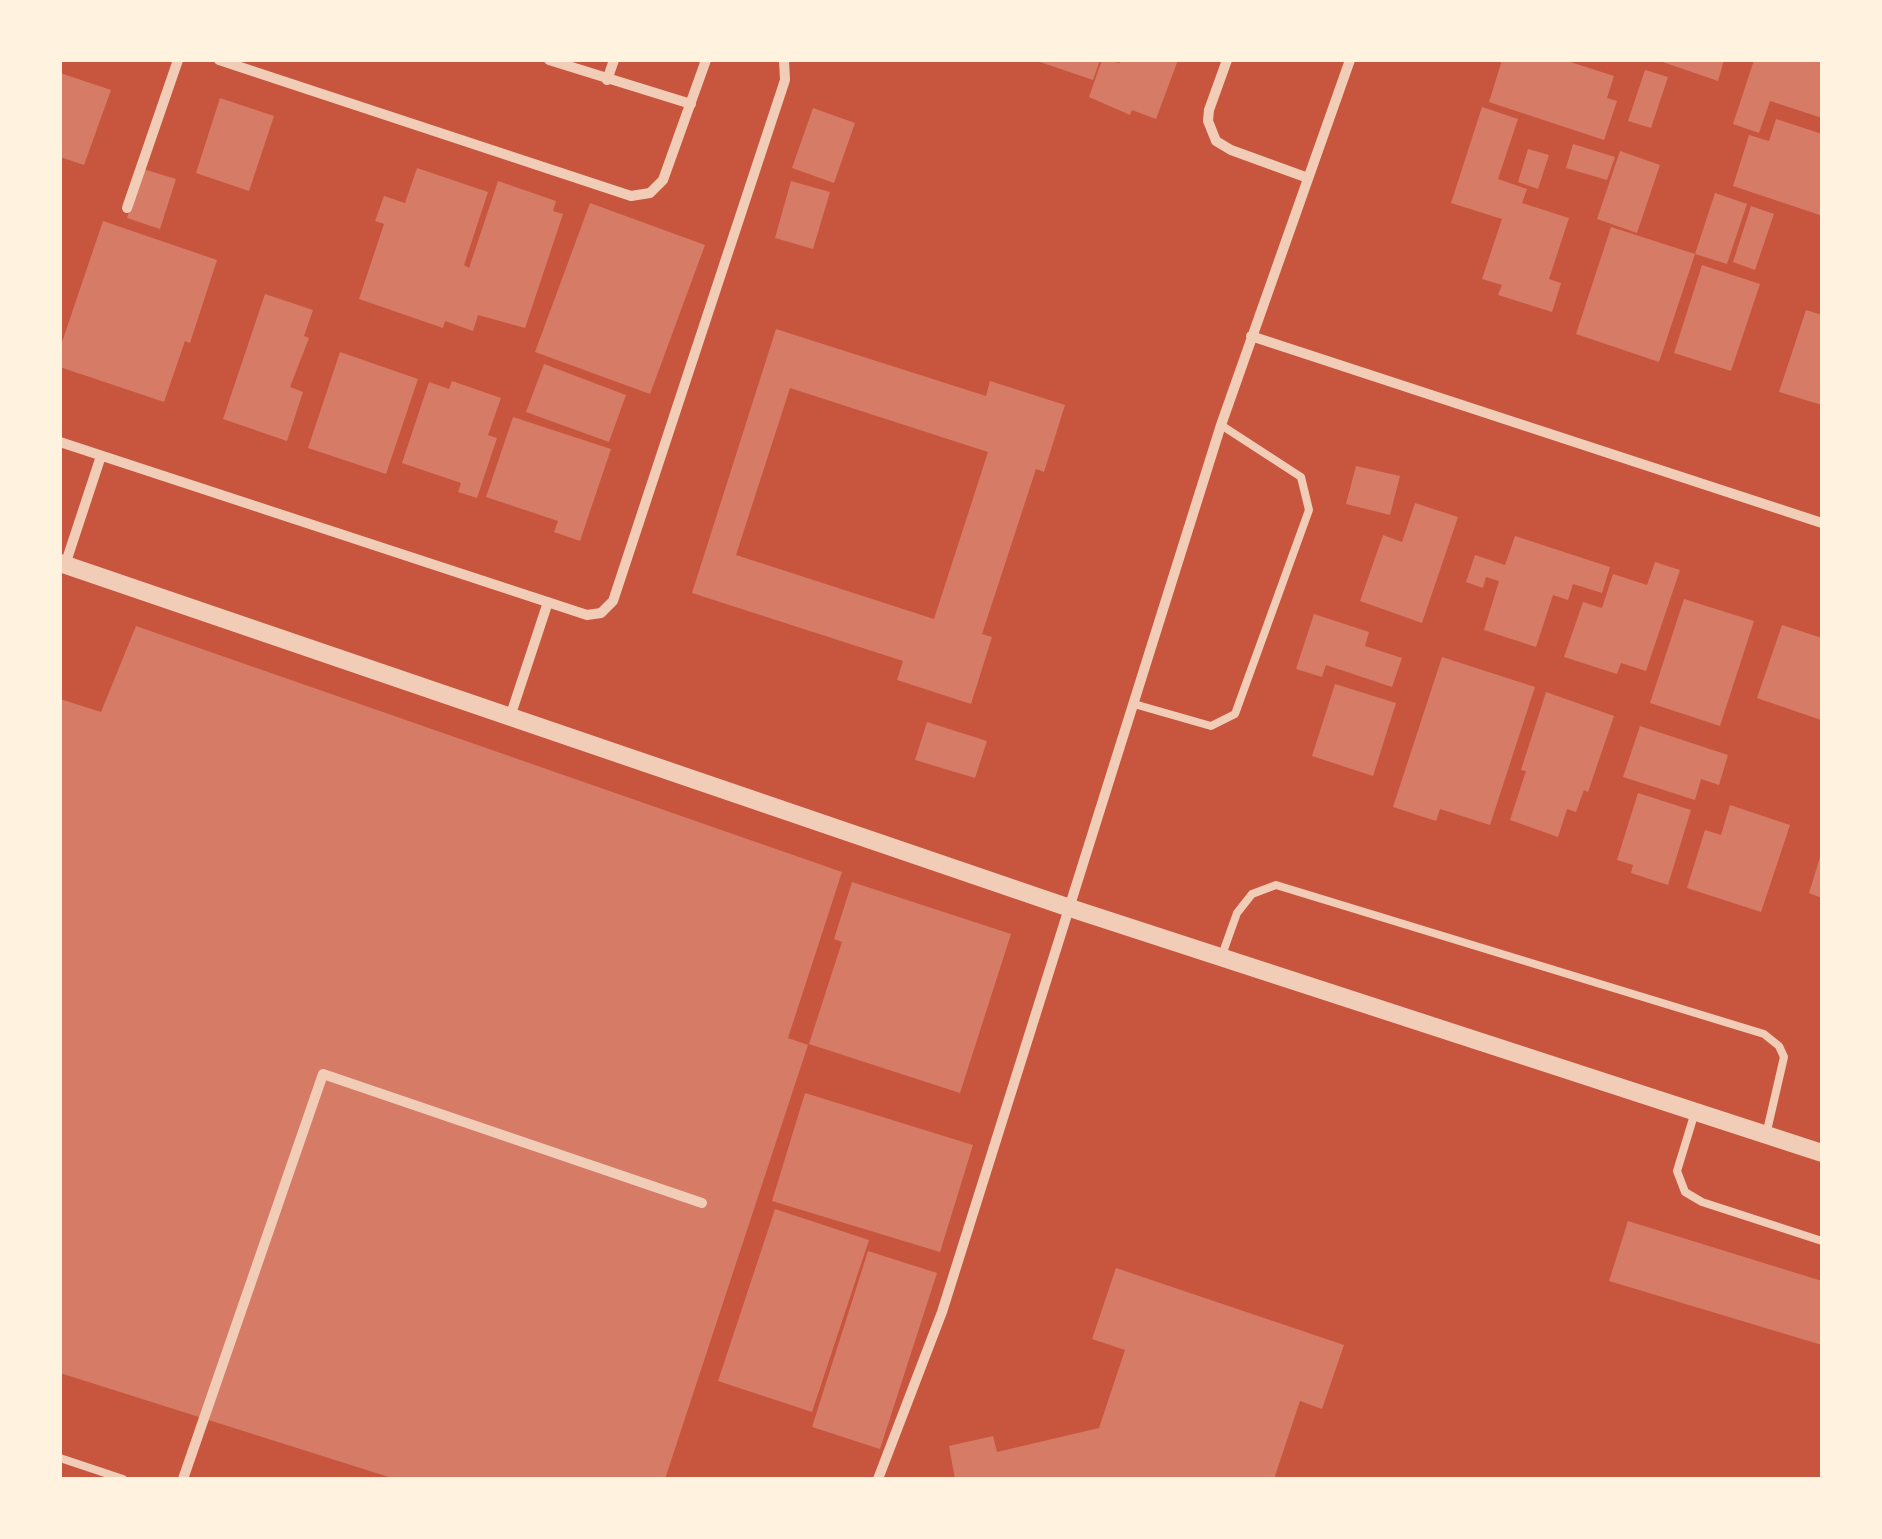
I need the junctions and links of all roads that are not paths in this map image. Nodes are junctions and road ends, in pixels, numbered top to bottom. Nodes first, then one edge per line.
1 (178, 60) edge
2 (219, 60) edge
3 (550, 60) edge
4 (614, 60) edge
5 (706, 60) edge
6 (784, 60) edge
7 (1227, 60) edge
8 (1350, 60) edge
9 (607, 80) junction
10 (690, 104) junction
11 (1308, 178) junction
12 (126, 208) dead end
13 (1251, 336) junction
14 (1221, 425) junction
15 (60, 442) edge
16 (102, 456) junction
17 (1822, 523) edge
18 (62, 564) edge
19 (548, 602) junction
20 (1134, 704) junction
21 (510, 716) junction
22 (1067, 907) junction
23 (1221, 957) junction
24 (1695, 1112) junction
25 (1766, 1135) junction
26 (1822, 1153) edge
27 (702, 1204) dead end
28 (1822, 1241) edge
29 (60, 1458) edge
30 (124, 1479) edge
31 (183, 1479) edge
32 (878, 1479) edge

1 - 12 street
2 - 10 street
3 - 9 street
4 - 9 street
5 - 10 street
6 - 19 street
7 - 11 street
8 - 11 street
9 - 10 street
11 - 13 street
13 - 14 street
13 - 17 street
14 - 20 street
14 - 20 lane
15 - 16 street
16 - 18 street
16 - 19 street
18 - 21 street
19 - 21 street
20 - 22 street
21 - 22 street
22 - 23 street
22 - 32 street
23 - 24 street
23 - 25 lane
24 - 25 street
24 - 28 lane
25 - 26 street
27 - 31 street
29 - 30 lane

